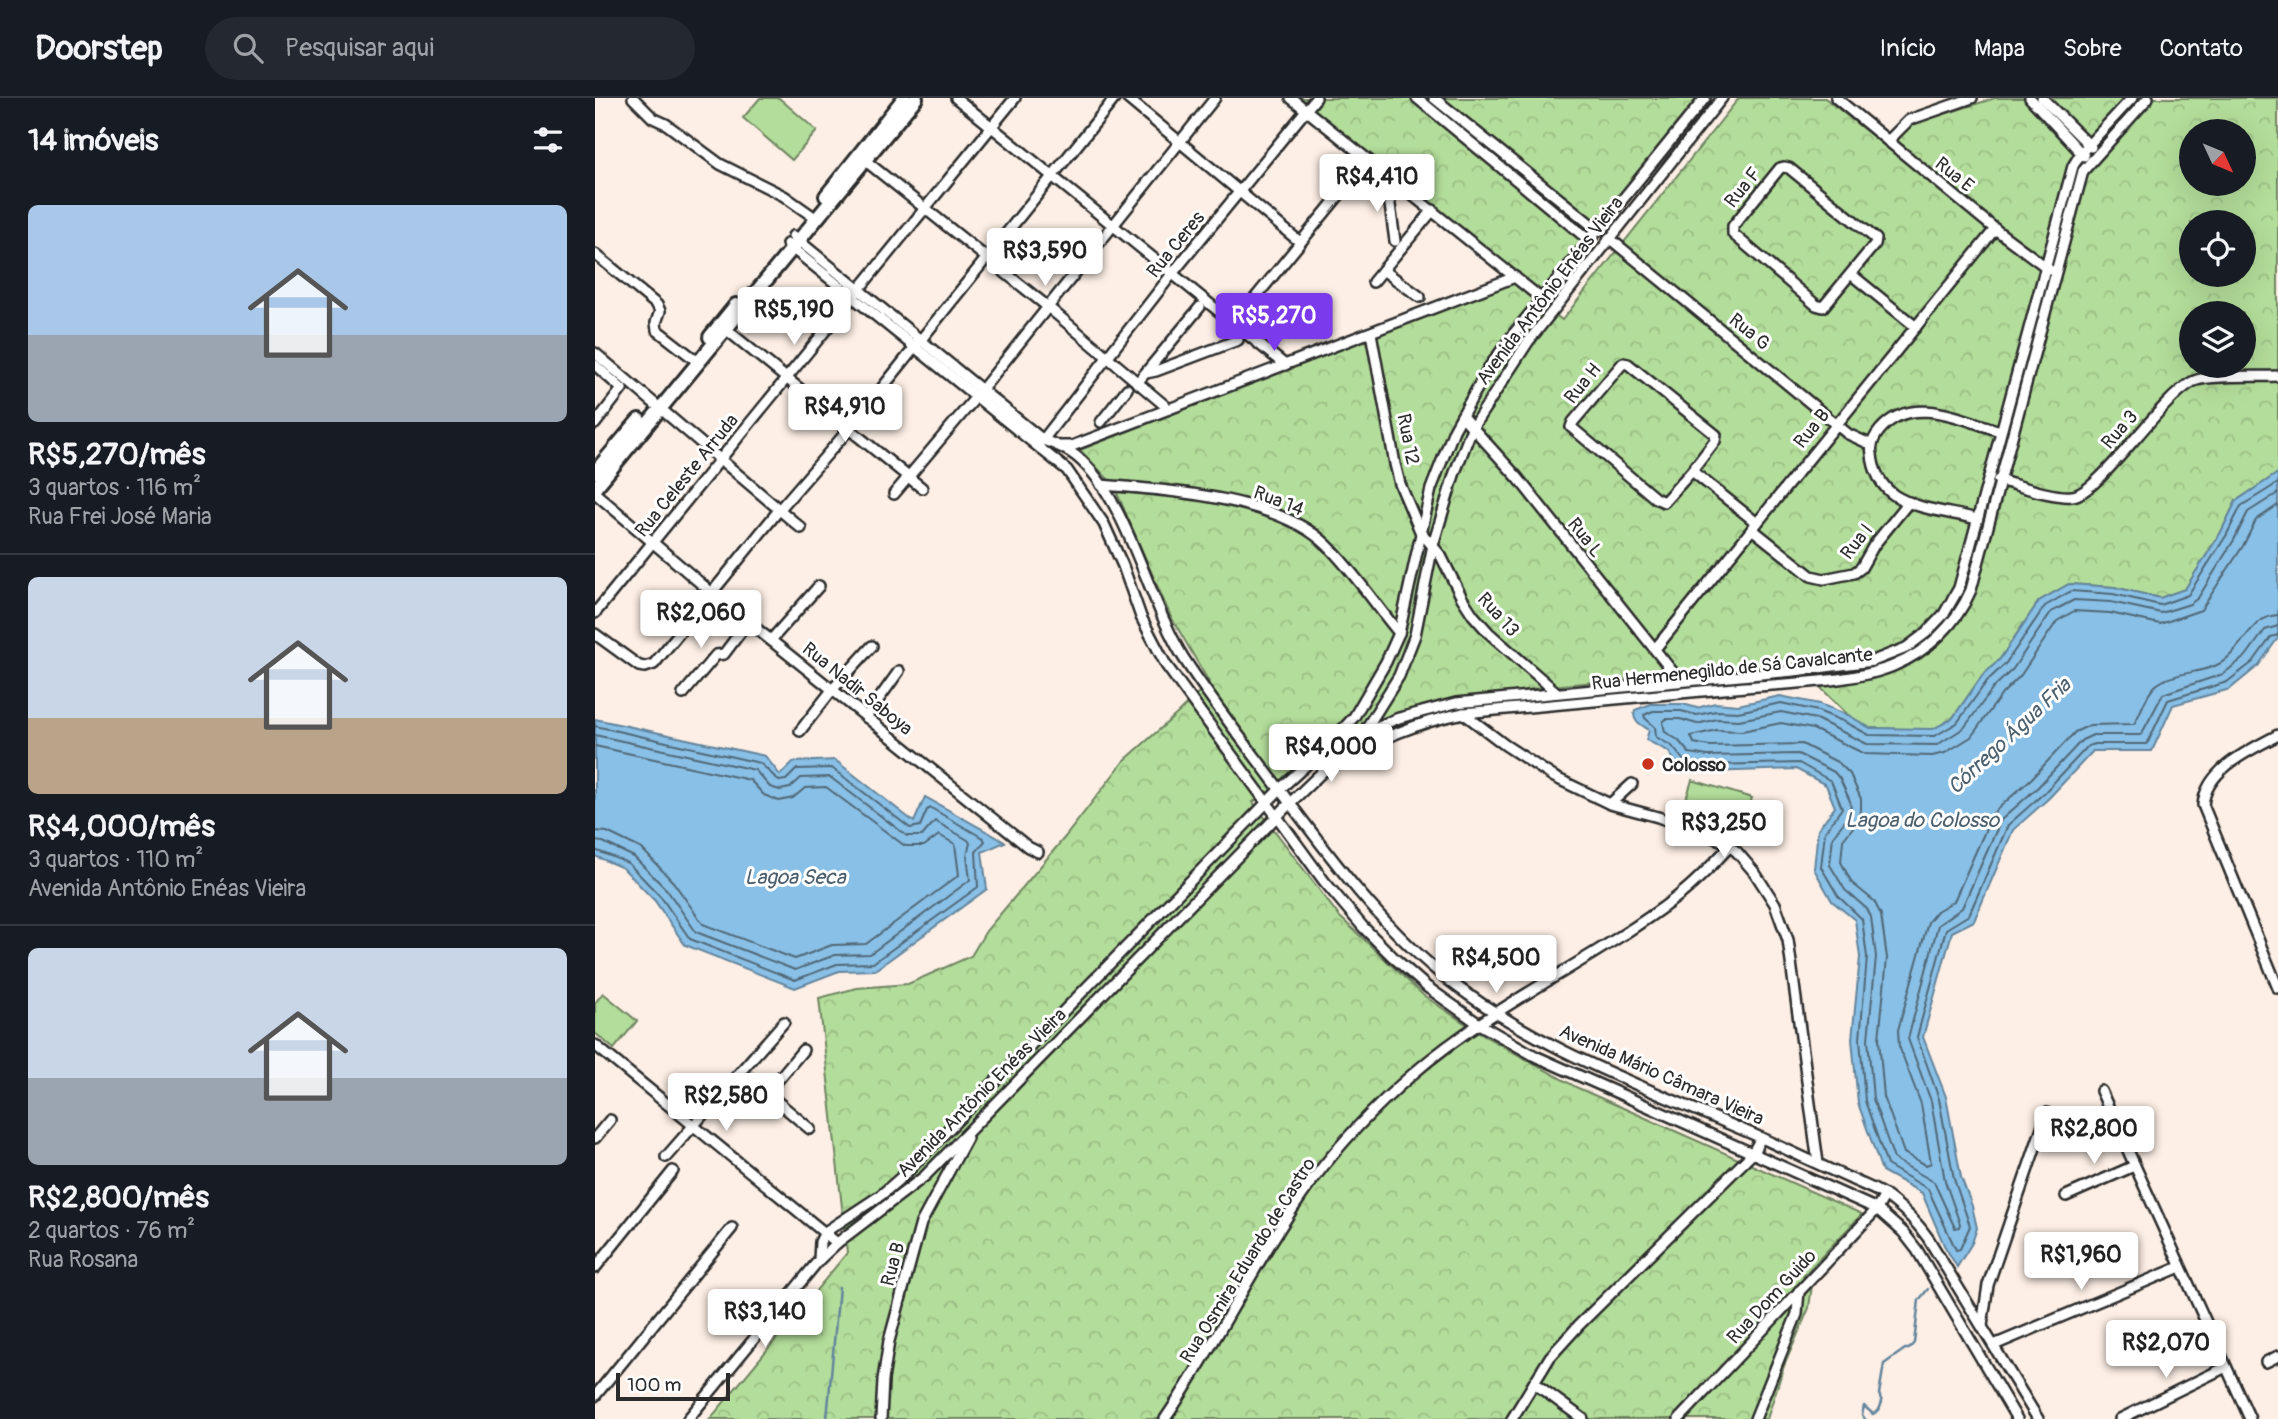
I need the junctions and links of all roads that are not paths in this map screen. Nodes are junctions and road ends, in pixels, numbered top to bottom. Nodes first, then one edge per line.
1 (633, 98) edge
2 (904, 98) edge
3 (916, 98) edge
4 (956, 98) edge
5 (1015, 98) edge
6 (1115, 98) edge
7 (1127, 98) edge
8 (1215, 98) edge
9 (1291, 98) edge
10 (1316, 98) edge
11 (1417, 98) edge
12 (1434, 98) edge
13 (1705, 98) edge
14 (1721, 98) edge
15 (1836, 98) edge
16 (1972, 98) edge
17 (2030, 98) edge
18 (2042, 98) edge
19 (2132, 98) edge
20 (2148, 98) edge
21 (1305, 110) junction
22 (992, 126) junction
23 (1888, 141) junction
24 (1179, 142) junction
25 (2088, 145) junction
26 (2081, 153) junction
27 (2097, 153) junction
28 (862, 158) junction
29 (1367, 161) junction
30 (2090, 162) junction
31 (1052, 176) junction
32 (1386, 176) junction
33 (1240, 191) junction
34 (926, 208) junction
35 (1433, 210) junction
36 (811, 215) junction
37 (1113, 224) junction
38 (1995, 229) junction
39 (1599, 231) junction
40 (1609, 238) junction
41 (1395, 241) dead end
42 (1590, 241) junction
43 (1300, 242) junction
44 (793, 243) junction
45 (595, 254) edge
46 (985, 257) junction
47 (2045, 268) junction
48 (1383, 270) junction
49 (2055, 272) junction
50 (1172, 274) junction
51 (1852, 275) junction
52 (1514, 277) junction
53 (1373, 282) dead end
54 (856, 294) junction
55 (1420, 298) dead end
56 (1542, 299) junction
57 (1048, 307) junction
58 (1200, 307) dead end
59 (1233, 325) junction
60 (1916, 327) junction
61 (727, 330) junction
62 (1371, 333) junction
63 (1238, 341) dead end
64 (918, 343) junction
65 (595, 353) edge
66 (688, 354) junction
67 (1109, 358) junction
68 (595, 365) edge
69 (1285, 365) junction
70 (1146, 373) junction
71 (2278, 376) edge
72 (788, 378) junction
73 (1132, 385) junction
74 (979, 393) junction
75 (656, 406) junction
76 (1169, 410) junction
77 (1462, 416) junction
78 (1101, 422) dead end
79 (595, 424) edge
80 (1837, 424) junction
81 (849, 428) junction
82 (1472, 428) junction
83 (2000, 431) junction
84 (1039, 442) junction
85 (1058, 445) junction
86 (1872, 445) junction
87 (1044, 451) junction
88 (720, 460) junction
89 (1692, 471) junction
90 (595, 472) edge
91 (910, 477) junction
92 (1987, 478) junction
93 (2001, 481) junction
94 (1101, 485) junction
95 (922, 488) dead end
96 (595, 489) edge
97 (894, 494) dead end
98 (1909, 502) junction
99 (779, 510) junction
100 (1977, 519) junction
101 (1754, 526) junction
102 (801, 528) dead end
103 (1420, 531) junction
104 (652, 543) junction
105 (1433, 545) junction
106 (819, 586) dead end
107 (712, 593) junction
108 (595, 613) edge
109 (748, 622) junction
110 (1399, 633) junction
111 (595, 634) edge
112 (771, 640) junction
113 (872, 646) dead end
114 (1655, 649) junction
115 (899, 671) dead end
116 (1680, 681) junction
117 (832, 690) junction
118 (1556, 692) junction
119 (683, 694) dead end
120 (1456, 703) junction
121 (1464, 713) junction
122 (866, 717) junction
123 (800, 731) dead end
124 (1364, 732) junction
125 (2278, 735) edge
126 (1322, 772) junction
127 (1632, 784) dead end
128 (1279, 789) junction
129 (1267, 804) junction
130 (1289, 804) junction
131 (1610, 804) junction
132 (1277, 817) junction
133 (1730, 845) junction
134 (1038, 852) dead end
135 (2278, 988) edge
136 (1496, 1014) junction
137 (784, 1022) dead end
138 (1479, 1024) junction
139 (595, 1045) edge
140 (803, 1050) dead end
141 (747, 1075) junction
142 (2101, 1091) dead end
143 (767, 1093) junction
144 (2047, 1113) dead end
145 (610, 1120) dead end
146 (693, 1125) junction
147 (810, 1129) dead end
148 (971, 1130) junction
149 (595, 1138) edge
150 (1761, 1138) junction
151 (1752, 1154) junction
152 (666, 1157) dead end
153 (1818, 1163) junction
154 (2134, 1166) junction
155 (673, 1171) dead end
156 (1885, 1195) junction
157 (2066, 1196) dead end
158 (1877, 1209) junction
159 (732, 1228) dead end
160 (825, 1232) junction
161 (837, 1243) junction
162 (820, 1261) junction
163 (2180, 1267) junction
164 (595, 1268) edge
165 (1799, 1291) junction
166 (1982, 1326) junction
167 (1994, 1345) junction
168 (2278, 1356) edge
169 (2266, 1362) dead end
170 (2226, 1367) junction
171 (1534, 1384) junction
172 (595, 1395) edge
173 (688, 1419) edge
174 (881, 1419) edge
175 (1165, 1419) edge
176 (1512, 1419) edge
177 (1583, 1419) edge
178 (1679, 1419) edge
179 (1755, 1419) edge
180 (2017, 1419) edge
181 (2038, 1419) edge
182 (2120, 1419) edge
183 (2250, 1419) edge

1 - 36 street
2 - 28 main road
3 - 28 main road
4 - 22 street
5 - 22 street, Rua Celeste Arruda
6 - 31 street
7 - 24 street
8 - 24 street
9 - 21 street
10 - 21 street, Rua Ceres
11 - 42 street
12 - 39 street
13 - 39 street, Avenida Antônio Enéas Vieira
14 - 40 street, Avenida Antônio Enéas Vieira
15 - 23 street, Rua E
16 - 23 street
17 - 26 street
18 - 25 street
19 - 25 street, Rua Hermenegildo de Sá Cavalcante
20 - 27 street, Rua Hermenegildo de Sá Cavalcante
21 - 29 street
21 - 33 street, Rua Ceres
22 - 31 street
22 - 34 street, Rua Celeste Arruda
23 - 38 street, Rua E
24 - 33 street
24 - 37 street
25 - 26 street, Rua Hermenegildo de Sá Cavalcante
25 - 27 street
26 - 30 street
26 - 47 street, Rua Hermenegildo de Sá Cavalcante
27 - 30 street, Rua Hermenegildo de Sá Cavalcante
28 - 34 street
28 - 36 main road
28 - 44 main road
29 - 32 street
29 - 43 street
30 - 49 street, Rua Hermenegildo de Sá Cavalcante
31 - 37 street
31 - 46 street
32 - 35 street
32 - 41 street
33 - 43 street
33 - 50 street, Rua Ceres
34 - 46 street
34 - 54 street, Rua Celeste Arruda
35 - 48 street
35 - 52 street
36 - 44 main road
37 - 50 street
37 - 57 street
38 - 47 street, Rua E
38 - 60 street, Rua B
39 - 42 street, Avenida Antônio Enéas Vieira
40 - 80 street, Rua G
40 - 82 street, Avenida Antônio Enéas Vieira
42 - 56 street, Avenida Antônio Enéas Vieira
43 - 59 street
44 - 54 street, Avenida Mário Câmara Vieira
44 - 61 main road
44 - 66 main road
45 - 66 street
46 - 57 street
46 - 64 street
47 - 49 street, Rua E
47 - 83 street, Rua Hermenegildo de Sá Cavalcante
48 - 53 street
48 - 55 street
49 - 93 street, Rua Hermenegildo de Sá Cavalcante
50 - 59 street
50 - 67 street, Rua Ceres
51 - 51 street, Rua F
51 - 60 street
52 - 56 street
52 - 62 street
54 - 64 street, Avenida Mário Câmara Vieira
54 - 72 street, Rua Celeste Arruda
56 - 77 street, Avenida Antônio Enéas Vieira
57 - 67 street
57 - 74 street
58 - 70 street
59 - 69 street
60 - 80 street, Rua B
61 - 72 street
61 - 75 main road
62 - 69 street
62 - 103 street, Rua 12
63 - 70 street
64 - 74 street, Avenida Mário Câmara Vieira
64 - 81 street
65 - 75 street
66 - 75 main road
67 - 73 street
67 - 84 street, Rua Ceres
68 - 79 street
69 - 76 street
70 - 73 street
71 - 93 street, Rua 3
72 - 81 street
72 - 88 street, Rua Celeste Arruda
73 - 76 street
73 - 78 street
74 - 84 street, Avenida Mário Câmara Vieira
74 - 91 street
75 - 88 street
75 - 90 main road
75 - 96 main road
76 - 85 street
77 - 82 street, Rua L
77 - 103 street, Avenida Antônio Enéas Vieira
80 - 86 street, Rua G
80 - 101 street, Rua B
81 - 91 street
81 - 99 street
82 - 105 street, Avenida Antônio Enéas Vieira
82 - 114 street, Rua L
83 - 86 street
83 - 92 street, Rua Hermenegildo de Sá Cavalcante
84 - 85 street
84 - 87 street, Avenida Mário Câmara Vieira
85 - 87 street
85 - 94 street, Avenida Mário Câmara Vieira
86 - 98 street
87 - 129 street, Avenida Mário Câmara Vieira
88 - 99 street
88 - 104 street, Rua Celeste Arruda
89 - 89 street, Rua H
89 - 101 street
91 - 95 street
91 - 97 street
92 - 93 street, Rua 3
92 - 100 street, Rua Hermenegildo de Sá Cavalcante
93 - 121 street, Rua Hermenegildo de Sá Cavalcante
94 - 110 street, Rua 14
94 - 128 street, Avenida Mário Câmara Vieira
96 - 104 street, Rua Nadir Saboya
98 - 100 street
98 - 101 street, Rua I
99 - 102 street
99 - 107 street
100 - 116 street, Rua Hermenegildo de Sá Cavalcante
101 - 114 street, Rua B
103 - 105 street, Rua 12
103 - 110 street, Avenida Antônio Enéas Vieira
104 - 107 street, Rua Nadir Saboya
104 - 108 street, Rua Celeste Arruda
105 - 118 street, Rua 13
105 - 124 street, Avenida Antônio Enéas Vieira
106 - 112 street
107 - 109 street, Rua Nadir Saboya
107 - 111 street
109 - 112 street, Rua Nadir Saboya
109 - 119 street
110 - 128 street, Avenida Antônio Enéas Vieira
112 - 117 street, Rua Nadir Saboya
113 - 117 street
114 - 116 street, Rua L
115 - 122 street
116 - 118 street, Rua Hermenegildo de Sá Cavalcante
117 - 122 street, Rua Nadir Saboya
117 - 123 street
118 - 120 street, Rua Hermenegildo de Sá Cavalcante
120 - 121 street
120 - 124 street, Rua Hermenegildo de Sá Cavalcante
121 - 126 street, Rua Hermenegildo de Sá Cavalcante
121 - 131 street
122 - 134 street, Rua Nadir Saboya
124 - 126 street, Avenida Antônio Enéas Vieira
125 - 135 street
126 - 130 street, Avenida Antônio Enéas Vieira
127 - 131 street
128 - 129 street, Avenida Antônio Enéas Vieira
128 - 130 street, Avenida Mário Câmara Vieira
129 - 132 street, Avenida Mário Câmara Vieira
129 - 160 street, Avenida Antônio Enéas Vieira
130 - 132 street, Avenida Antônio Enéas Vieira
130 - 136 street, Avenida Mário Câmara Vieira
131 - 133 street
132 - 138 street, Avenida Mário Câmara Vieira
132 - 148 street, Avenida Antônio Enéas Vieira
133 - 136 street, Rua Osmira Eduardo de Castro
133 - 153 street
136 - 138 street, Rua Osmira Eduardo de Castro
136 - 150 street, Avenida Mário Câmara Vieira
137 - 141 street
138 - 151 street, Avenida Mário Câmara Vieira
138 - 175 street, Rua Osmira Eduardo de Castro
139 - 146 street
140 - 143 street
141 - 143 street
141 - 146 street
142 - 154 street
143 - 147 street
144 - 166 street
145 - 149 street
146 - 152 street
146 - 160 street
148 - 161 street, Avenida Antônio Enéas Vieira
148 - 174 street, Rua B
150 - 151 street
150 - 153 street, Avenida Mário Câmara Vieira
151 - 158 street, Avenida Mário Câmara Vieira
151 - 171 street
153 - 156 street, Avenida Mário Câmara Vieira
154 - 157 street
154 - 163 street
155 - 164 street
156 - 158 street, Rua Dom Guido
156 - 166 street, Avenida Mário Câmara Vieira
158 - 165 street, Rua Dom Guido
158 - 180 street, Avenida Mário Câmara Vieira
159 - 172 street
160 - 161 street
160 - 162 street
161 - 162 street, Avenida Antônio Enéas Vieira
162 - 173 street, Avenida Antônio Enéas Vieira
163 - 167 street
163 - 170 street
165 - 178 street, Rua Dom Guido
165 - 179 street
166 - 167 street, Avenida Mário Câmara Vieira
167 - 181 street, Avenida Mário Câmara Vieira
168 - 169 street
170 - 182 street
170 - 183 street
171 - 176 street
171 - 177 street

